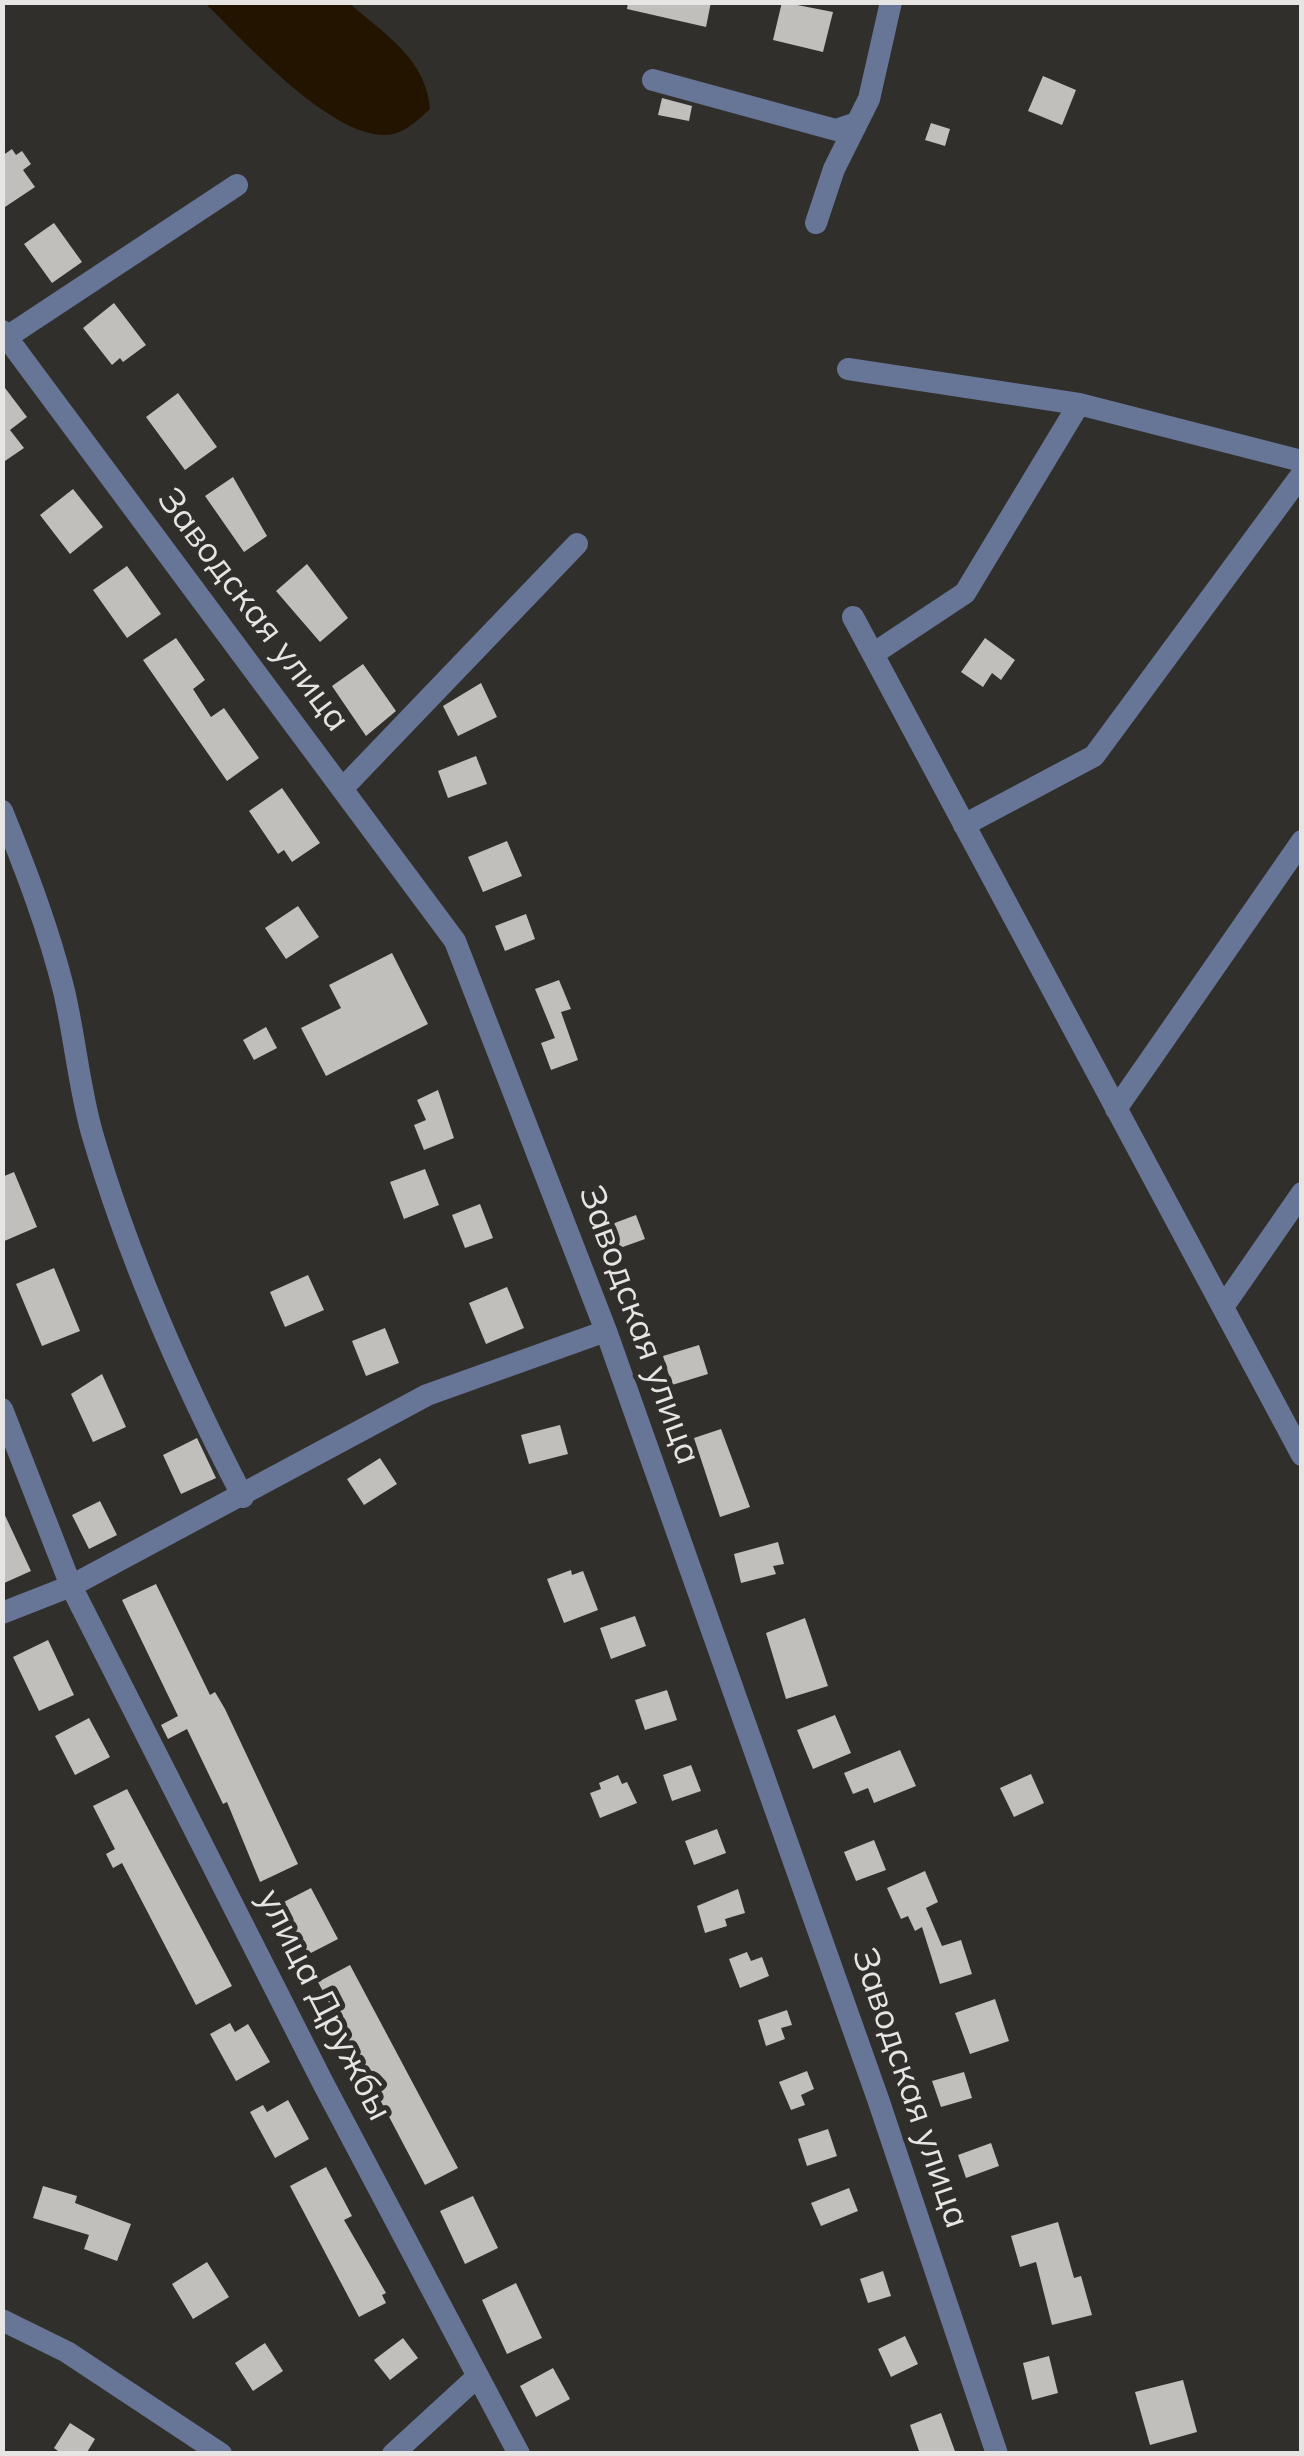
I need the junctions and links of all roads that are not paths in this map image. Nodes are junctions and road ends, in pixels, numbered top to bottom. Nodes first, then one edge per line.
1 (891, 2) edge
2 (653, 80) dead end
3 (857, 123) junction
4 (237, 184) dead end
5 (816, 223) dead end
6 (5, 334) edge
7 (848, 369) dead end
8 (1079, 404) junction
9 (1302, 461) edge
10 (1302, 474) edge
11 (577, 544) dead end
12 (853, 618) dead end
13 (873, 654) junction
14 (342, 788) junction
15 (2, 812) edge
16 (964, 825) junction
17 (1302, 842) edge
18 (1116, 1108) junction
19 (1302, 1193) edge
20 (1222, 1307) junction
21 (606, 1331) junction
22 (2, 1409) edge
23 (1302, 1454) edge
24 (243, 1498) junction
25 (72, 1586) junction
26 (2, 1613) edge
27 (2, 2320) edge
28 (478, 2376) junction
29 (221, 2454) edge
30 (394, 2454) edge
31 (519, 2454) edge
32 (997, 2454) edge

1 - 3 street
2 - 3 street
3 - 5 street
4 - 6 street
6 - 14 street, Заводская улица
7 - 8 street
8 - 9 street
8 - 13 street
10 - 16 street
11 - 14 street
12 - 13 street
13 - 16 street
14 - 21 street, Заводская улица
15 - 24 street
16 - 18 street
17 - 18 street
18 - 20 street
19 - 20 street
20 - 23 street
21 - 24 street
21 - 32 street, Заводская улица
22 - 25 street, улица Дружбы
24 - 25 street
25 - 26 street
25 - 28 street, улица Дружбы
27 - 29 street
28 - 30 street
28 - 31 street, улица Дружбы

